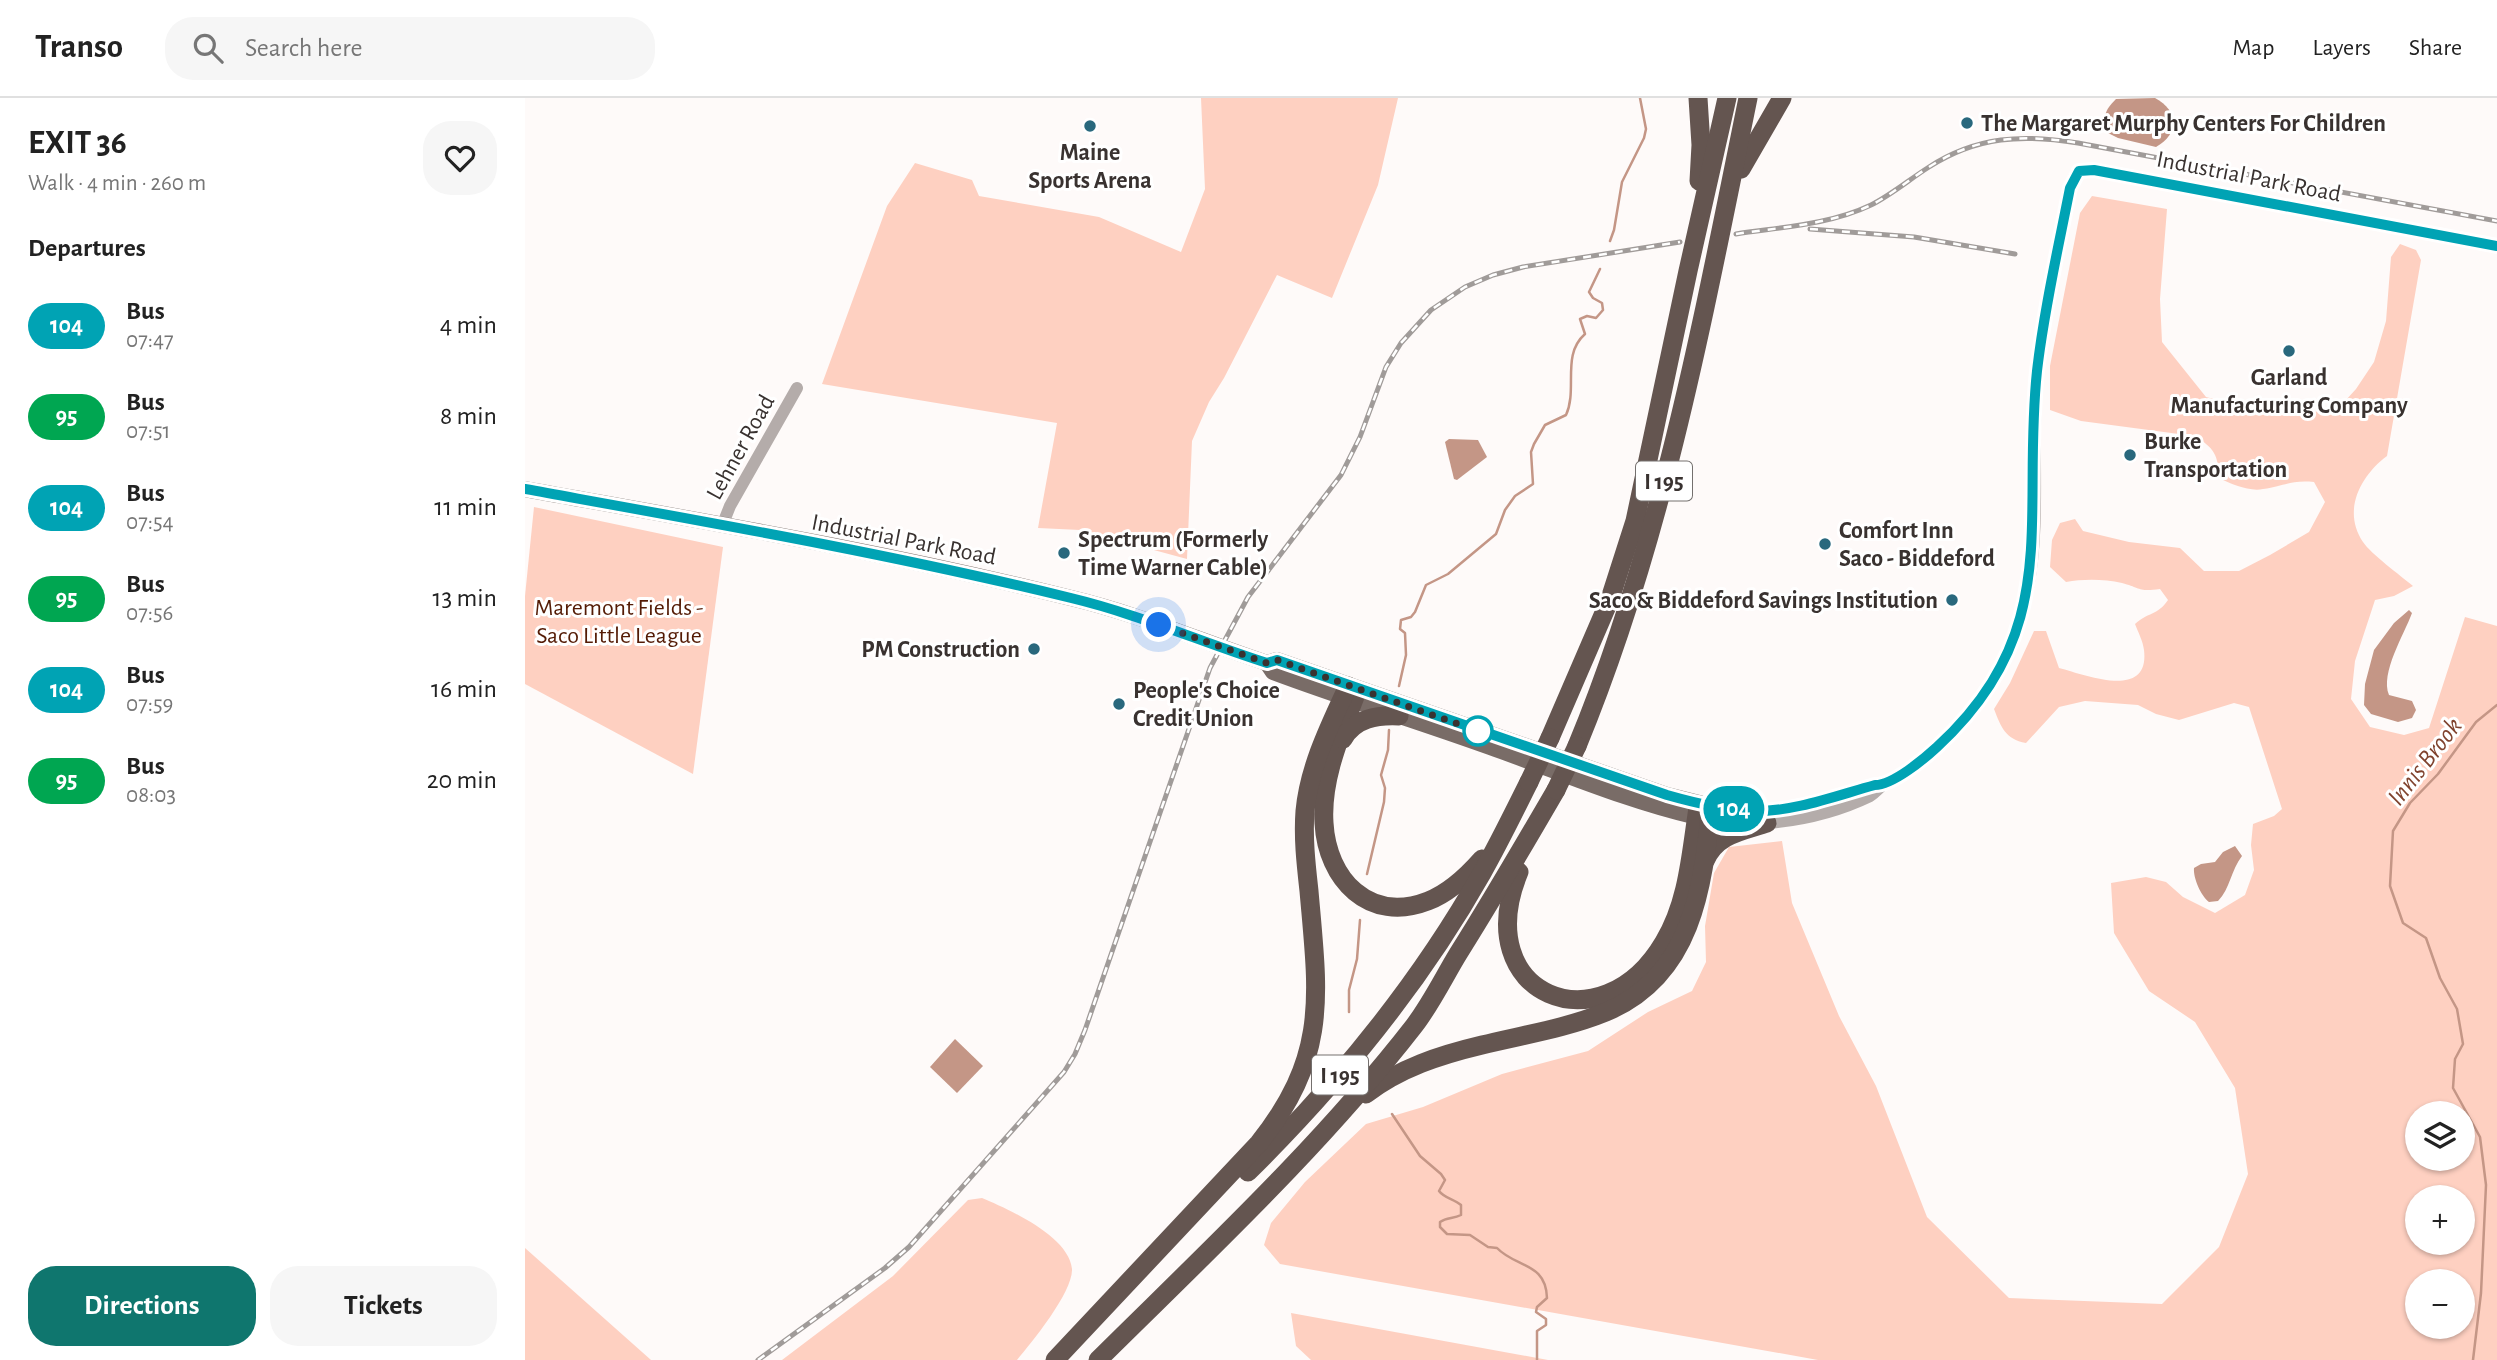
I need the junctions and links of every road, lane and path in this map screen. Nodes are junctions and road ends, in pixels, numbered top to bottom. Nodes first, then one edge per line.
1 (1698, 98) edge
2 (1727, 98) edge
3 (1748, 98) edge
4 (1781, 98) edge
5 (1727, 209) junction
6 (2497, 246) edge
7 (1688, 271) junction
8 (797, 388) dead end
9 (525, 489) edge
10 (722, 526) junction
11 (1350, 694) junction
12 (1399, 716) junction
13 (1336, 753) junction
14 (1882, 785) junction
15 (1556, 790) junction
16 (1704, 811) junction
17 (1767, 823) junction
18 (1503, 834) junction
19 (1702, 872) junction
20 (1333, 1122) junction
21 (1131, 1279) junction
22 (1055, 1360) edge
23 (1098, 1360) edge

1 - 7 highway
2 - 7 highway
3 - 5 highway
4 - 5 highway
5 - 15 highway, I 195, bridge
6 - 14 street, Industrial Park Road
7 - 18 highway, I 195, bridge
8 - 10 street, Lehner Road
9 - 10 main road, Industrial Park Road
10 - 11 main road, Industrial Park Road
11 - 12 main road, Industrial Park Road
11 - 13 highway
11 - 16 main road, Industrial Park Road
11 - 21 highway
12 - 13 highway
12 - 16 main road, Industrial Park Road
13 - 18 highway
14 - 16 street, Industrial Park Road
14 - 17 street, Industrial Park Road
15 - 16 highway
15 - 20 highway, I 195
16 - 17 street, Industrial Park Road
16 - 19 highway
17 - 19 highway
18 - 21 highway, I 195
19 - 20 highway
20 - 23 highway, I 195
21 - 22 highway, I 195

